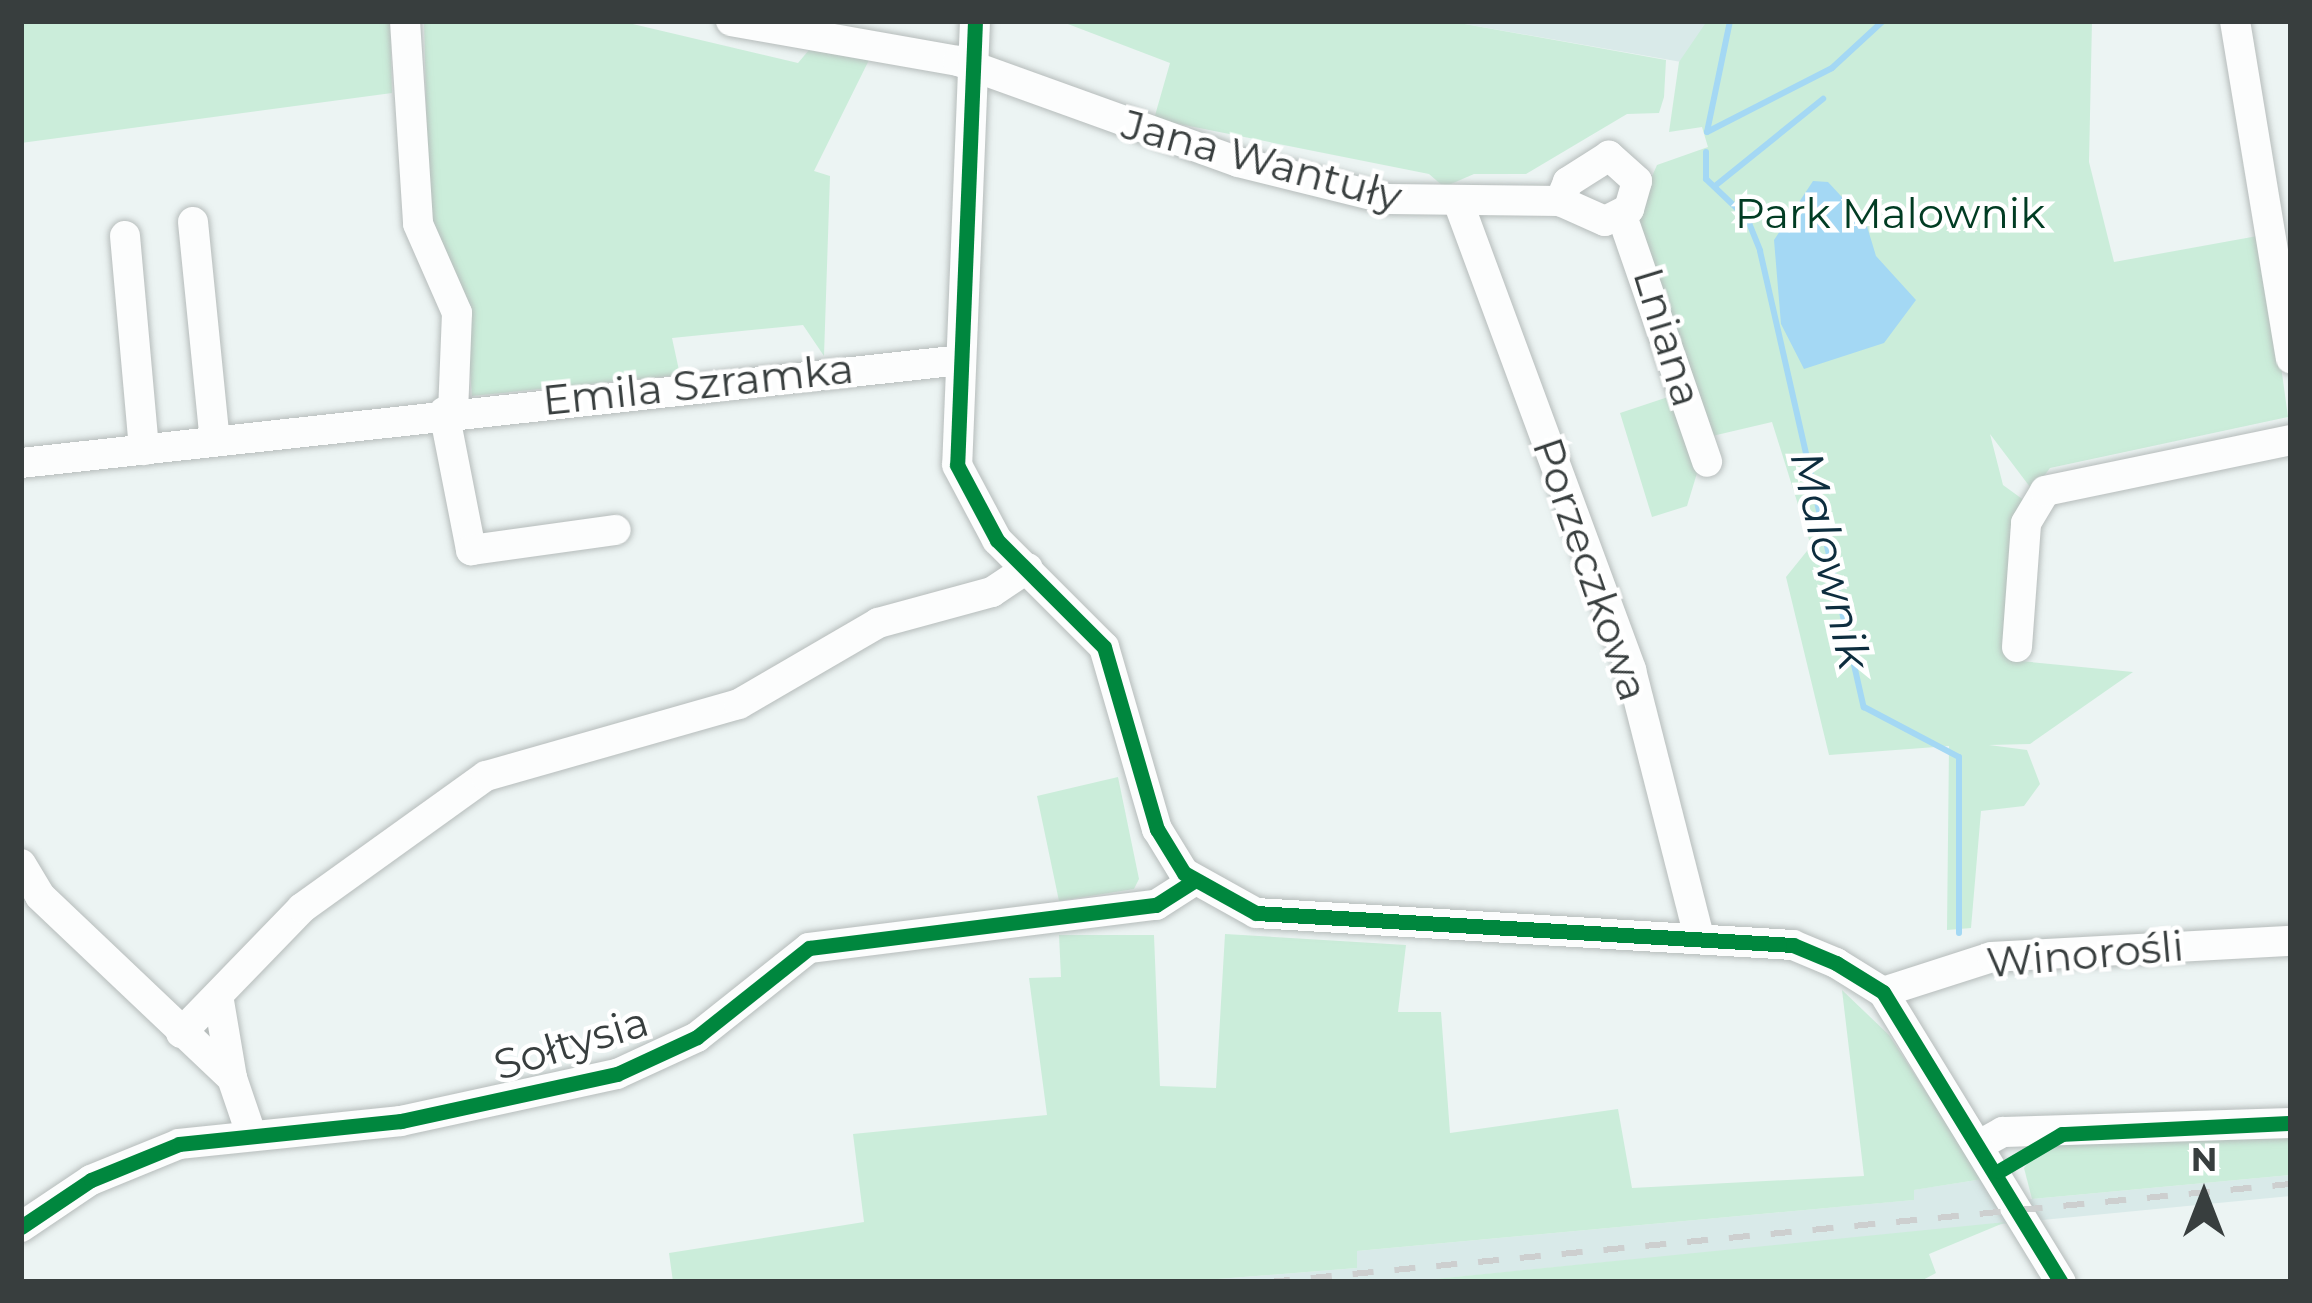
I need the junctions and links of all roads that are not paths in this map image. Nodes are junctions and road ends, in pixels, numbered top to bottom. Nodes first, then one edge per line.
1 (405, 21) edge
2 (730, 21) edge
3 (975, 21) edge
4 (2235, 21) edge
5 (972, 69) junction
6 (1560, 201) junction
7 (1460, 207) junction
8 (1622, 216) junction
9 (193, 222) dead end
10 (125, 236) dead end
11 (2291, 358) edge
12 (953, 361) junction
13 (449, 411) junction
14 (214, 440) junction
15 (2291, 440) edge
16 (143, 449) junction
17 (1707, 462) dead end
18 (21, 463) edge
19 (616, 530) dead end
20 (1028, 568) junction
21 (2017, 647) dead end
22 (21, 864) edge
23 (1192, 881) junction
24 (1700, 937) junction
25 (2291, 941) edge
26 (1883, 992) junction
27 (219, 1001) junction
28 (181, 1033) junction
29 (232, 1078) junction
30 (2291, 1123) edge
31 (250, 1131) junction
32 (2062, 1134) junction
33 (1981, 1144) junction
34 (1999, 1171) junction
35 (21, 1227) edge
36 (2061, 1282) edge

1 - 13 street
2 - 5 street, Jana Wantuły
3 - 5 street
4 - 11 street
5 - 7 street, Jana Wantuły
5 - 12 street
6 - 7 street, Jana Wantuły
6 - 8 street, Jana Wantuły
6 - 8 street
7 - 24 street, Porzeczkowa
8 - 17 street, Lniana
9 - 14 street
10 - 16 street
12 - 13 street, Emila Szramka
12 - 20 street
13 - 14 street, Emila Szramka
13 - 19 street
14 - 16 street, Emila Szramka
15 - 21 street
16 - 18 street, Emila Szramka
20 - 23 street
20 - 27 street
22 - 28 street
23 - 24 street
23 - 31 street, Sołtysia
24 - 26 street
25 - 26 street, Winorośli
26 - 33 street
27 - 28 street
27 - 29 street
28 - 29 street
29 - 31 street
30 - 32 street
31 - 35 street, Sołtysia
32 - 33 street
32 - 34 street
33 - 34 street
34 - 36 street

